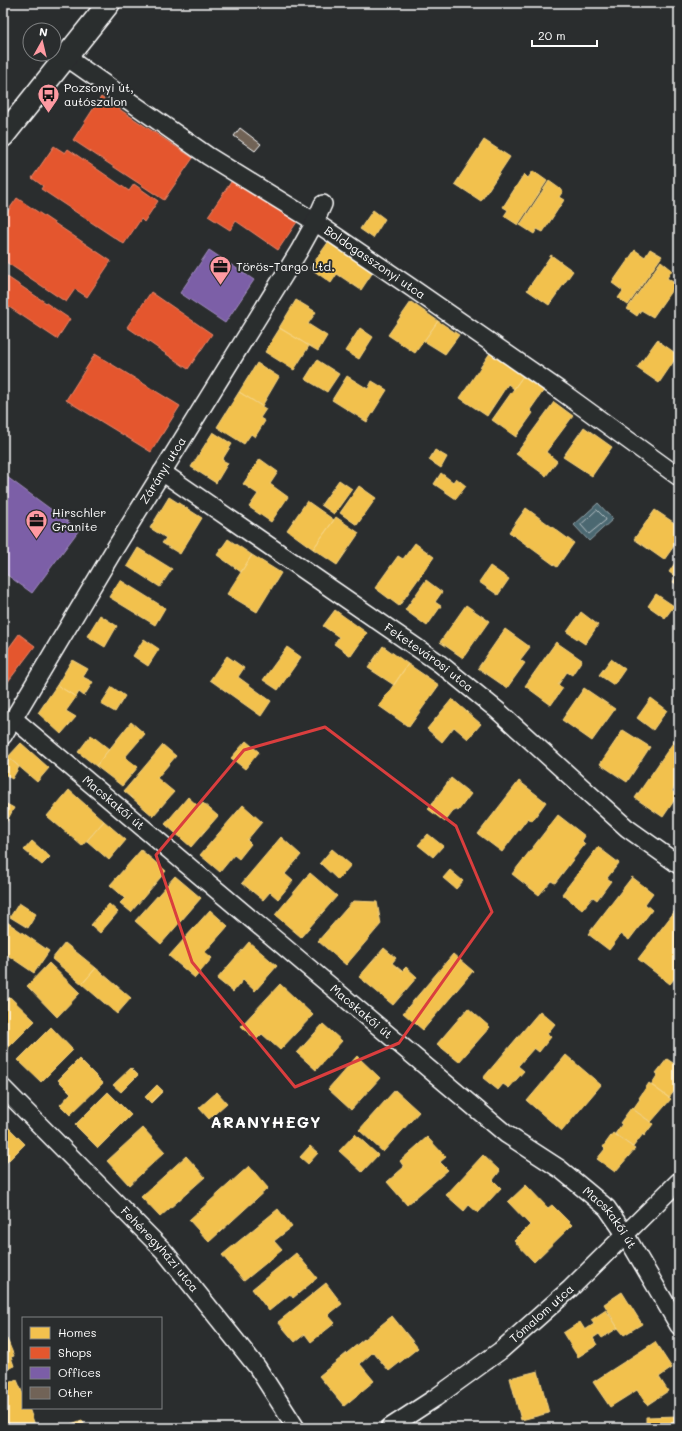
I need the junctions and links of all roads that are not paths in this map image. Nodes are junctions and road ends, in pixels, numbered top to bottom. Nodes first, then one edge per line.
1 (109, 3) edge
2 (66, 57) junction
3 (3, 136) edge
4 (323, 204) dead end
5 (315, 222) junction
6 (162, 472) junction
7 (679, 477) edge
8 (14, 719) junction
9 (3, 736) edge
10 (679, 865) edge
11 (3, 1088) edge
12 (679, 1181) edge
13 (626, 1234) junction
14 (679, 1326) edge
15 (296, 1428) edge
16 (389, 1428) edge

1 - 2 main road
2 - 3 main road
2 - 5 street, Boldogasszonyi utca
4 - 5 street, Zárányi utca
5 - 6 street, Zárányi utca
5 - 7 street, Boldogasszonyi utca
6 - 8 street, Zárányi utca
6 - 10 street, Feketevárosi utca
8 - 9 street, Zárányi utca
8 - 13 street, Macskakői út
11 - 15 street, Fehéregyházi utca
12 - 13 street, Tómalom utca
13 - 14 street, Macskakői út
13 - 16 street, Tómalom utca

